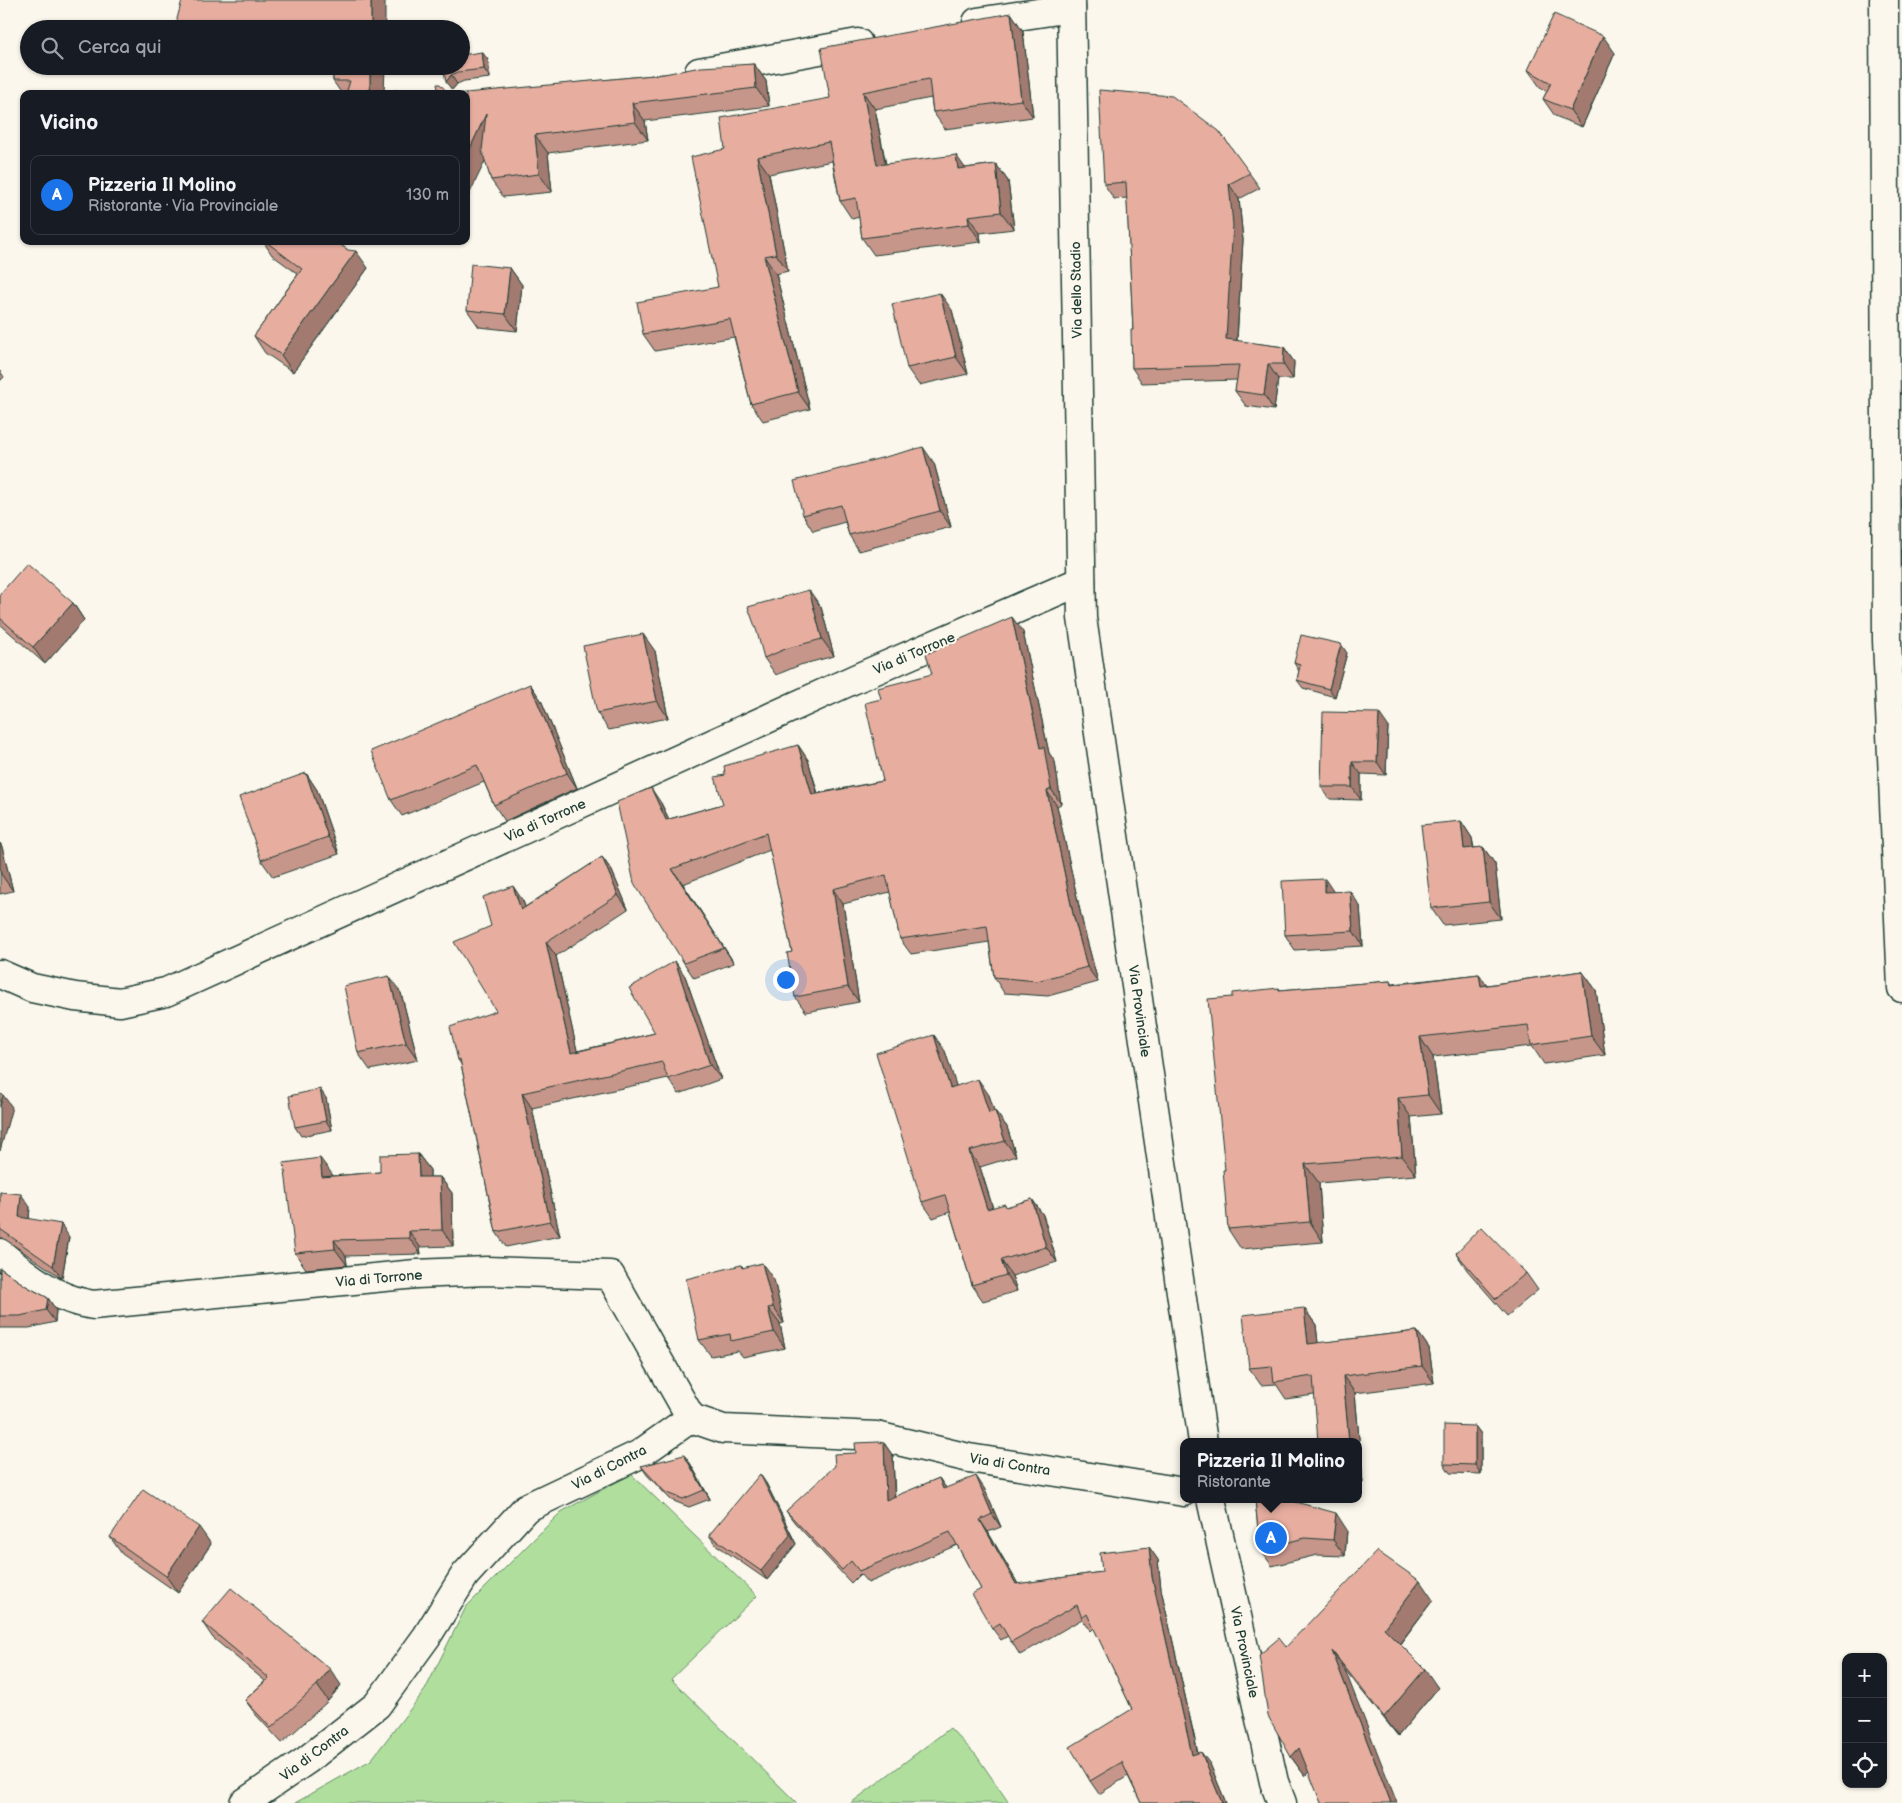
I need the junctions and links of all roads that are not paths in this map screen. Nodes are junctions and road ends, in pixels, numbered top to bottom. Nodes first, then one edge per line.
1 (1884, 0) edge
2 (1071, 4) edge
3 (1002, 8) edge
4 (948, 27) edge
5 (880, 40) edge
6 (675, 76) edge
7 (1081, 581) junction
8 (0, 974) edge
9 (1902, 988) edge
10 (0, 1253) edge
11 (691, 1418) junction
12 (1202, 1438) edge
13 (1180, 1491) edge
14 (1212, 1503) edge
15 (244, 1803) edge
16 (1282, 1803) edge

1 - 9 street
2 - 3 street
2 - 7 street, Via dello Stadio
3 - 4 street
5 - 6 street
7 - 8 street, Via di Torrone
7 - 12 street, Via Provinciale
10 - 11 street, Via di Torrone
11 - 13 street, Via di Contra
11 - 15 street, Via di Contra
14 - 16 street, Via Provinciale

